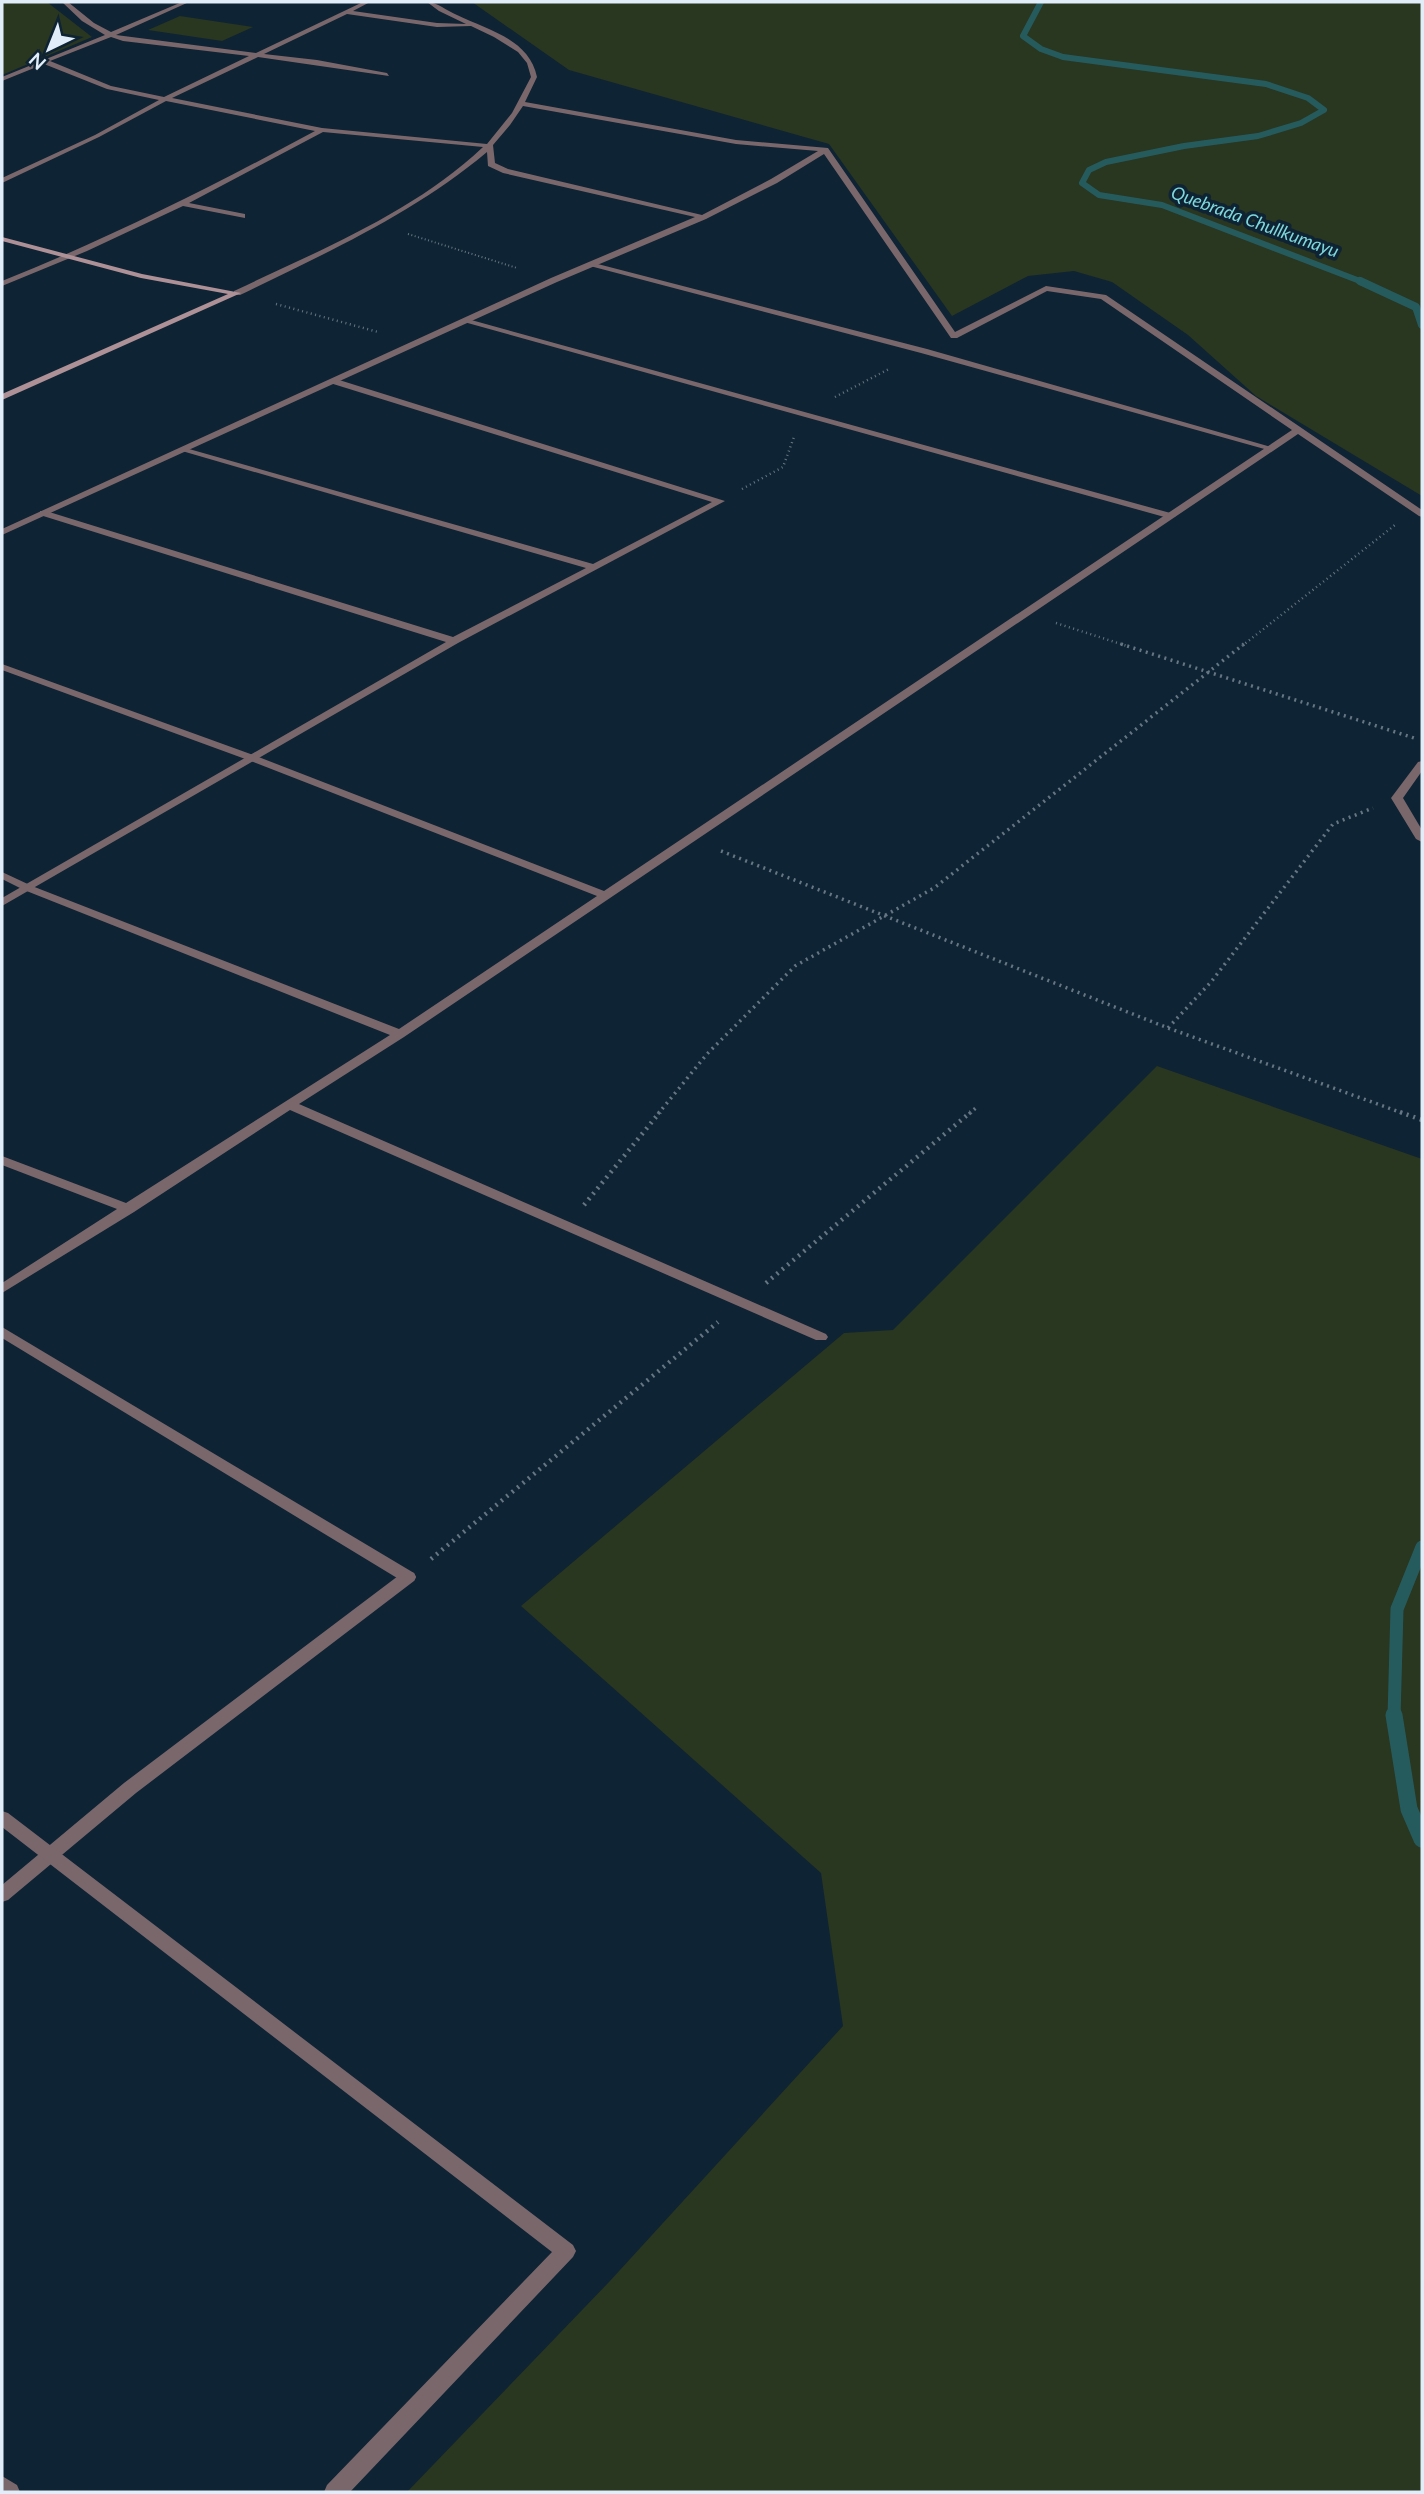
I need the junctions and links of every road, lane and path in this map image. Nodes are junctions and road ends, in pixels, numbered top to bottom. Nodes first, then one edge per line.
1 (65, 2) edge
2 (186, 2) edge
3 (367, 2) edge
4 (430, 2) edge
5 (346, 12) junction
6 (477, 26) junction
7 (113, 36) junction
8 (253, 55) junction
9 (43, 61) junction
10 (387, 75) dead end
11 (2, 79) edge
12 (167, 98) junction
13 (520, 103) junction
14 (322, 130) junction
15 (490, 146) junction
16 (825, 150) junction
17 (2, 181) edge
18 (185, 204) junction
19 (242, 216) dead end
20 (703, 217) junction
21 (372, 226) junction
22 (2, 239) edge
23 (72, 257) junction
24 (593, 264) junction
25 (554, 280) junction
26 (2, 284) edge
27 (237, 293) junction
28 (467, 320) junction
29 (416, 343) junction
30 (924, 351) junction
31 (333, 381) junction
32 (2, 397) edge
33 (802, 413) junction
34 (1298, 430) junction
35 (1271, 448) junction
36 (185, 449) junction
37 (720, 500) junction
38 (1419, 512) edge
39 (43, 513) junction
40 (1171, 516) junction
41 (2, 532) edge
42 (594, 567) junction
43 (1025, 614) junction
44 (454, 641) junction
45 (2, 667) edge
46 (1208, 672) junction
47 (1422, 741) edge
48 (252, 758) junction
49 (1422, 764) edge
50 (1396, 798) junction
51 (691, 839) junction
52 (1422, 839) edge
53 (2, 875) edge
54 (28, 888) junction
55 (606, 896) junction
56 (2, 903) edge
57 (884, 916) junction
58 (1168, 1028) junction
59 (400, 1034) junction
60 (290, 1105) junction
61 (978, 1106) dead end
62 (1422, 1120) edge
63 (2, 1160) edge
64 (129, 1209) junction
65 (567, 1226) junction
66 (2, 1289) edge
67 (742, 1303) junction
68 (2, 1332) edge
69 (821, 1337) dead end
70 (408, 1577) junction
71 (2, 1818) edge
72 (50, 1854) junction
73 (2, 1895) edge
74 (2, 2486) edge
75 (9, 2492) edge
76 (335, 2492) edge

1 - 7 street
2 - 7 street
3 - 5 street
4 - 6 street
5 - 6 street
5 - 8 street
6 - 13 street
7 - 8 street
7 - 9 street
8 - 10 street
8 - 12 street
9 - 11 street
9 - 12 street
12 - 14 street
12 - 17 street
13 - 15 street
13 - 16 street
14 - 15 street
14 - 18 street
15 - 20 street
15 - 21 street
16 - 20 street
16 - 34 street
18 - 19 street
18 - 23 street
20 - 24 street
21 - 25 path
21 - 27 street
22 - 23 street
23 - 26 street
23 - 27 street
24 - 25 street
24 - 30 street
25 - 28 street
27 - 29 path
27 - 32 street
28 - 29 street
28 - 33 street
29 - 31 street
30 - 33 path
30 - 35 street
31 - 36 street
31 - 37 street
33 - 37 path
33 - 40 street
34 - 35 street
34 - 38 street
35 - 40 street
36 - 39 street
36 - 42 street
37 - 42 street
38 - 46 path
39 - 41 street
39 - 44 street
40 - 43 street
42 - 44 street
43 - 46 path
43 - 51 street
44 - 48 street
45 - 48 street
46 - 47 path
46 - 57 path
48 - 54 street
48 - 55 street
49 - 50 street
50 - 52 street
50 - 58 path
51 - 55 street
51 - 57 path
53 - 54 street
54 - 56 street
54 - 59 street
55 - 59 street
57 - 58 path
57 - 65 path
58 - 62 path
59 - 60 street
60 - 64 street
60 - 65 street
61 - 67 path
63 - 64 street
64 - 66 street
65 - 67 street
67 - 69 street
67 - 70 path
68 - 70 street
70 - 72 street
71 - 72 street
72 - 73 street
72 - 76 street
74 - 75 street

